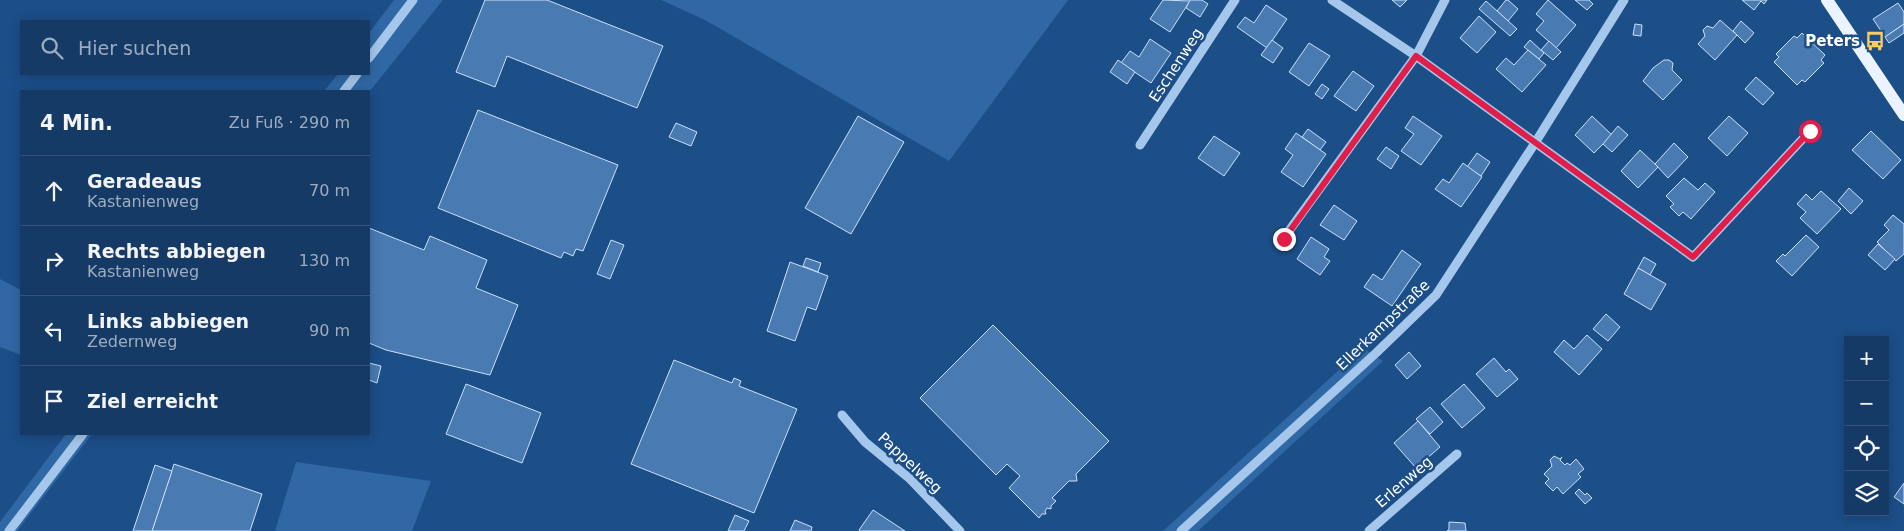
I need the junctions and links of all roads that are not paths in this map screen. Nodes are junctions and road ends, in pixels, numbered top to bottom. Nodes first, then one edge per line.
1 (413, 0) edge
2 (1234, 0) edge
3 (1332, 0) edge
4 (1445, 0) edge
5 (1624, 0) edge
6 (1827, 0) edge
7 (1416, 56) junction
8 (370, 57) edge
9 (356, 75) edge
10 (345, 90) edge
11 (1904, 115) edge
12 (1810, 131) dead end
13 (1535, 143) junction
14 (1140, 145) dead end
15 (1284, 239) dead end
16 (842, 415) dead end
17 (82, 435) edge
18 (1457, 454) dead end
19 (9, 531) edge
20 (960, 531) edge
21 (1181, 531) edge
22 (1370, 531) edge

1 - 8 street
2 - 14 street, Eschenweg
3 - 7 street
4 - 7 street
5 - 13 street, Ellerkampstraße
6 - 11 main road
7 - 13 street
7 - 15 street
9 - 10 street
12 - 13 street
13 - 21 street, Ellerkampstraße
16 - 20 street, Pappelweg
17 - 19 street
18 - 22 street, Erlenweg

